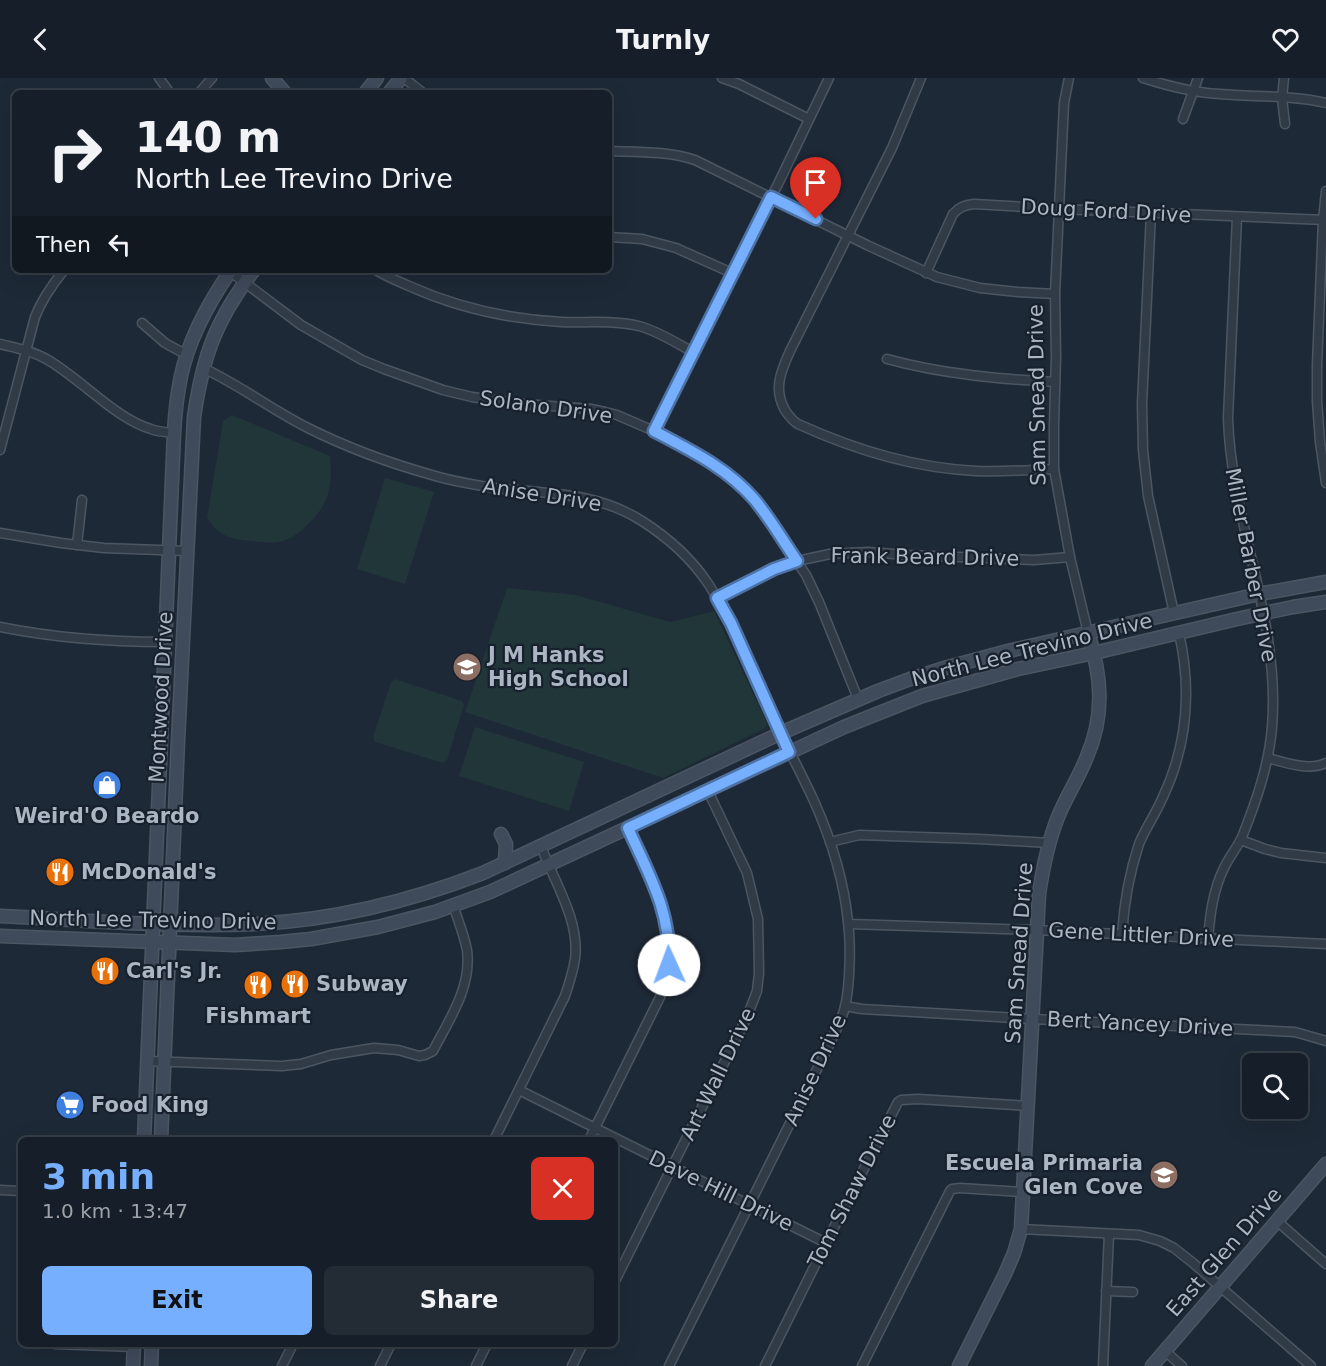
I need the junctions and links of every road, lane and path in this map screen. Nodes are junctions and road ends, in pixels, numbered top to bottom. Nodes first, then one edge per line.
1 (212, 78) edge
2 (272, 78) edge
3 (377, 78) edge
4 (403, 78) edge
5 (722, 78) edge
6 (829, 78) edge
7 (921, 78) edge
8 (1069, 78) edge
9 (1143, 78) edge
10 (1198, 78) edge
11 (1284, 78) edge
12 (202, 90) edge
13 (282, 90) edge
14 (367, 90) edge
15 (392, 90) edge
16 (419, 90) edge
17 (1193, 91) junction
18 (1282, 98) junction
19 (1326, 103) edge
20 (809, 119) junction
21 (1183, 119) dead end
22 (1285, 124) dead end
23 (612, 151) edge
24 (1326, 191) edge
25 (771, 197) junction
26 (1060, 209) junction
27 (1150, 213) junction
28 (1237, 217) junction
29 (1324, 220) edge
30 (849, 236) junction
31 (612, 237) edge
32 (62, 273) edge
33 (229, 273) edge
34 (232, 273) edge
35 (252, 273) edge
36 (382, 273) edge
37 (732, 273) junction
38 (926, 273) junction
39 (244, 283) junction
40 (1055, 294) junction
41 (142, 322) dead end
42 (0, 344) edge
43 (26, 351) junction
44 (693, 352) junction
45 (187, 355) junction
46 (887, 359) dead end
47 (203, 368) junction
48 (1055, 382) junction
49 (654, 431) junction
50 (174, 433) junction
51 (1, 439) edge
52 (0, 450) edge
53 (1054, 468) junction
54 (1326, 483) edge
55 (82, 500) dead end
56 (0, 533) edge
57 (77, 545) junction
58 (169, 550) junction
59 (187, 551) junction
60 (1070, 557) junction
61 (797, 561) junction
62 (1326, 582) edge
63 (1259, 594) junction
64 (717, 598) junction
65 (1326, 602) edge
66 (1174, 613) junction
67 (1264, 614) junction
68 (0, 627) edge
69 (1088, 633) junction
70 (1179, 633) junction
71 (165, 642) junction
72 (1094, 653) junction
73 (924, 674) junction
74 (932, 694) junction
75 (858, 699) junction
76 (781, 733) junction
77 (160, 740) junction
78 (178, 741) junction
79 (789, 752) junction
80 (1268, 758) junction
81 (1326, 763) edge
82 (708, 791) junction
83 (628, 828) junction
84 (501, 834) dead end
85 (1241, 840) junction
86 (830, 842) junction
87 (1049, 843) junction
88 (541, 846) junction
89 (1326, 858) edge
90 (505, 863) junction
91 (548, 864) junction
92 (388, 904) junction
93 (453, 905) junction
94 (6, 916) edge
95 (154, 923) junction
96 (394, 923) junction
97 (171, 924) junction
98 (849, 924) junction
99 (1036, 930) junction
100 (1122, 935) junction
101 (6, 936) edge
102 (1208, 939) junction
103 (152, 943) junction
104 (170, 943) junction
105 (1326, 945) edge
106 (845, 1006) junction
107 (1033, 1019) junction
108 (1326, 1041) edge
109 (147, 1061) junction
110 (165, 1062) junction
111 (519, 1090) junction
112 (1028, 1106) junction
113 (595, 1128) junction
114 (144, 1137) edge
115 (161, 1137) edge
116 (496, 1137) edge
117 (590, 1137) edge
118 (613, 1137) edge
119 (618, 1139) edge
120 (1326, 1164) edge
121 (672, 1166) junction
122 (0, 1190) edge
123 (18, 1191) edge
124 (1023, 1192) junction
125 (750, 1205) junction
126 (1277, 1221) junction
127 (1021, 1229) junction
128 (1109, 1234) junction
129 (826, 1243) junction
130 (1326, 1264) edge
131 (618, 1275) edge
132 (1220, 1287) junction
133 (1106, 1291) junction
134 (1133, 1292) dead end
135 (134, 1347) edge
136 (152, 1347) edge
137 (292, 1347) edge
138 (390, 1347) edge
139 (486, 1347) edge
140 (582, 1347) edge
141 (1165, 1351) junction
142 (133, 1366) edge
143 (151, 1366) edge
144 (282, 1366) edge
145 (380, 1366) edge
146 (476, 1366) edge
147 (572, 1366) edge
148 (669, 1366) edge
149 (765, 1366) edge
150 (862, 1366) edge
151 (959, 1366) edge
152 (1103, 1366) edge
153 (1152, 1366) edge
154 (1182, 1366) edge
155 (1311, 1366) edge

1 - 12 street
2 - 13 main road
3 - 14 main road
4 - 15 main road
4 - 16 street
5 - 20 street
6 - 20 street
7 - 30 street
8 - 26 street, Sam Snead Drive
9 - 17 street
10 - 17 street
11 - 18 street
17 - 18 street
17 - 21 street
18 - 19 street
18 - 22 street
20 - 25 street
23 - 25 street
24 - 29 street
25 - 30 street
25 - 37 street
26 - 27 street, Doug Ford Drive
26 - 38 street, Doug Ford Drive
26 - 40 street, Sam Snead Drive
27 - 28 street, Doug Ford Drive
27 - 66 street
28 - 29 street, Doug Ford Drive
28 - 63 street, Miller Barber Drive
29 - 54 street
30 - 38 street
30 - 53 street
31 - 37 street
32 - 43 street
33 - 45 main road, Montwood Drive
34 - 39 street, Solano Drive
35 - 39 main road, Montwood Drive
36 - 44 street
37 - 44 street
38 - 40 street
39 - 47 main road, Montwood Drive
39 - 49 street, Solano Drive
40 - 48 street, Sam Snead Drive
41 - 45 street
42 - 43 street
43 - 50 street
43 - 51 street
44 - 49 street
45 - 50 main road, Montwood Drive
46 - 48 street
47 - 59 main road, Montwood Drive
47 - 64 street, Anise Drive
48 - 53 street, Sam Snead Drive
49 - 61 street, Solano Drive
50 - 58 main road, Montwood Drive
51 - 52 street
53 - 60 street, Sam Snead Drive
55 - 57 street
56 - 57 street
57 - 58 street
58 - 59 street
58 - 71 main road, Montwood Drive
59 - 78 main road, Montwood Drive
60 - 61 street, Frank Beard Drive
60 - 69 street, Sam Snead Drive
61 - 64 street, Frank Beard Drive
61 - 75 street, Solano Drive
62 - 63 main road, North Lee Trevino Drive
63 - 66 main road, North Lee Trevino Drive
63 - 67 street, Miller Barber Drive
64 - 76 street, Anise Drive
65 - 67 main road, North Lee Trevino Drive
66 - 69 main road, North Lee Trevino Drive
67 - 70 main road, North Lee Trevino Drive
67 - 80 street, Miller Barber Drive
68 - 71 street
69 - 72 main road, Sam Snead Drive
69 - 73 main road, North Lee Trevino Drive
70 - 72 main road, North Lee Trevino Drive
70 - 100 street
71 - 77 main road, Montwood Drive
72 - 74 main road, North Lee Trevino Drive
72 - 87 main road, Sam Snead Drive
73 - 74 main road
73 - 75 main road, North Lee Trevino Drive
74 - 79 main road, North Lee Trevino Drive
75 - 76 main road, North Lee Trevino Drive
76 - 79 street, Anise Drive
76 - 88 main road, North Lee Trevino Drive
77 - 78 main road
77 - 95 main road, Montwood Drive
78 - 97 main road, Montwood Drive
79 - 82 main road, North Lee Trevino Drive
79 - 86 street, Anise Drive
80 - 81 street
80 - 85 street, Miller Barber Drive
82 - 83 main road, North Lee Trevino Drive
82 - 121 street, Art Wall Drive
83 - 91 main road, North Lee Trevino Drive
83 - 113 street
84 - 90 main road
85 - 89 street
85 - 102 street, Miller Barber Drive
86 - 87 street
86 - 98 street, Anise Drive
87 - 99 main road, Sam Snead Drive
88 - 90 main road, North Lee Trevino Drive
88 - 91 street
90 - 92 main road, North Lee Trevino Drive
91 - 93 main road, North Lee Trevino Drive
91 - 111 street
92 - 96 main road
92 - 97 main road, North Lee Trevino Drive
93 - 96 main road, North Lee Trevino Drive
93 - 110 street
94 - 95 main road, North Lee Trevino Drive
94 - 101 main road
95 - 97 main road, North Lee Trevino Drive
95 - 103 main road, Montwood Drive
96 - 104 main road, North Lee Trevino Drive
97 - 104 main road, Montwood Drive
98 - 99 street, Gene Littler Drive
98 - 106 street, Anise Drive
99 - 100 street, Gene Littler Drive
99 - 107 main road, Sam Snead Drive
100 - 102 street, Gene Littler Drive
101 - 103 main road, North Lee Trevino Drive
102 - 105 street, Gene Littler Drive
103 - 104 main road, North Lee Trevino Drive
103 - 109 main road, Montwood Drive
104 - 110 main road, Montwood Drive
106 - 107 street, Bert Yancey Drive
106 - 125 street, Anise Drive
107 - 108 street, Bert Yancey Drive
107 - 112 main road, Sam Snead Drive
109 - 110 street
109 - 114 main road, Montwood Drive
110 - 115 main road, Montwood Drive
111 - 113 street, Dave Hill Drive
111 - 116 street
112 - 124 main road, Sam Snead Drive
112 - 129 street, Tom Shaw Drive
113 - 117 street
113 - 118 street, Dave Hill Drive
119 - 121 street, Dave Hill Drive
120 - 126 main road, East Glen Drive
121 - 125 street, Dave Hill Drive
121 - 131 street, Art Wall Drive
122 - 123 street
124 - 127 main road, Sam Snead Drive
124 - 150 street
125 - 129 street, Dave Hill Drive
125 - 148 street, Anise Drive
126 - 130 street
126 - 132 main road, East Glen Drive
127 - 128 street
127 - 151 main road, Sam Snead Drive
128 - 132 street
128 - 133 street
129 - 149 street, Tom Shaw Drive
132 - 141 main road, East Glen Drive
132 - 155 street
133 - 134 street
133 - 152 street
135 - 142 main road
136 - 143 main road
137 - 144 street
138 - 145 street
139 - 146 street
140 - 147 street
141 - 153 main road, East Glen Drive
141 - 154 street

